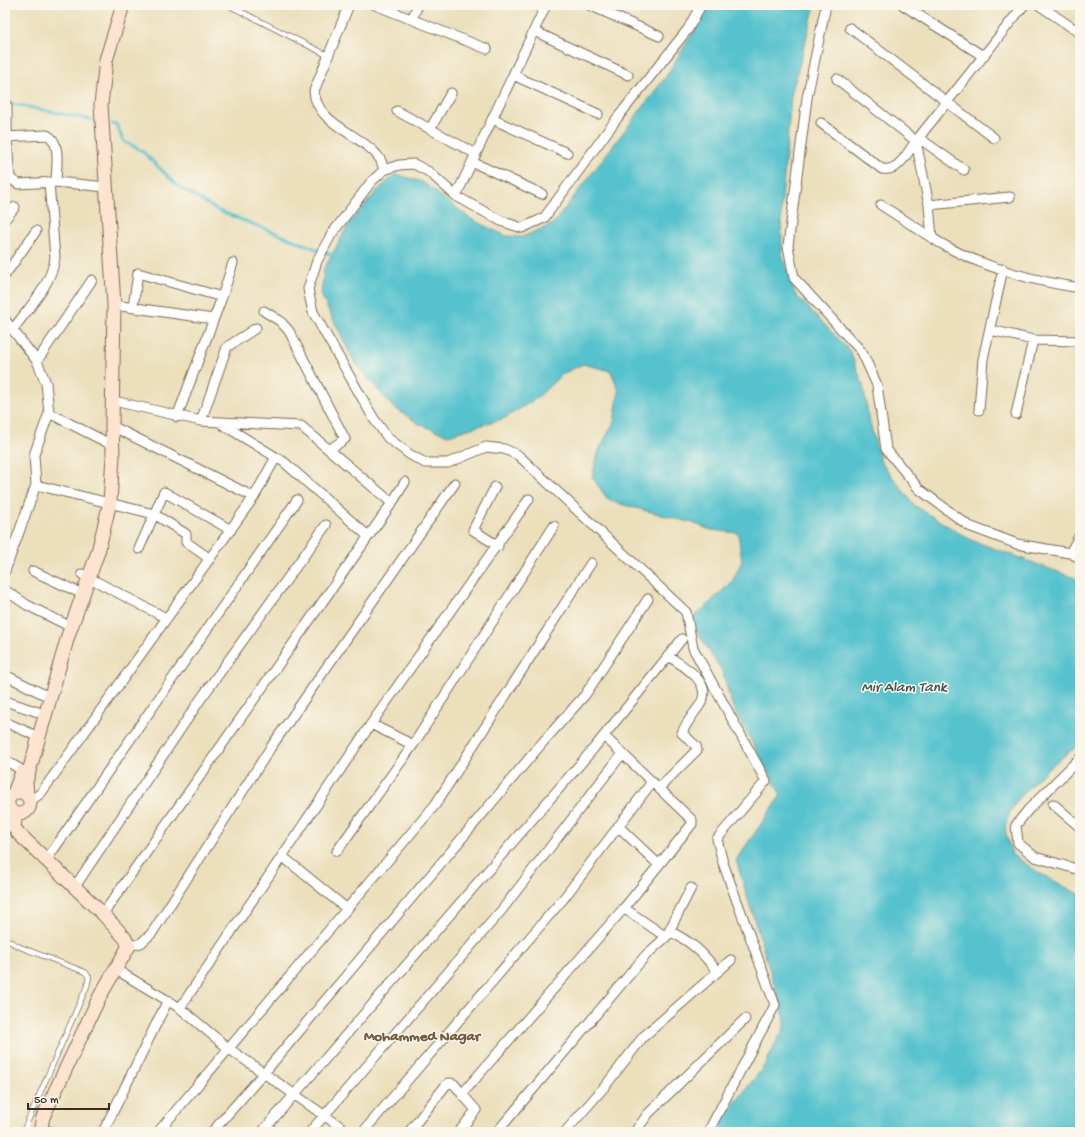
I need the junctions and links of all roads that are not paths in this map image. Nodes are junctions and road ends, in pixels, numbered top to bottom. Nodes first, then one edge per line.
1 (123, 5) edge
2 (349, 5) edge
3 (375, 5) edge
4 (418, 5) edge
5 (546, 5) edge
6 (589, 5) edge
7 (701, 5) edge
8 (826, 5) edge
9 (903, 5) edge
10 (1024, 5) edge
11 (1039, 5) edge
12 (232, 7) dead end
13 (412, 19) junction
14 (850, 28) dead end
15 (534, 31) junction
16 (1080, 33) edge
17 (659, 36) dead end
18 (487, 49) dead end
19 (328, 56) junction
20 (983, 56) junction
21 (513, 75) junction
22 (628, 75) dead end
23 (837, 78) dead end
24 (451, 93) dead end
25 (948, 101) junction
26 (7, 106) dead end
27 (397, 111) dead end
28 (598, 114) dead end
29 (492, 119) junction
30 (821, 123) dead end
31 (430, 129) junction
32 (6, 136) edge
33 (994, 138) dead end
34 (917, 139) junction
35 (567, 153) dead end
36 (474, 158) junction
37 (7, 169) edge
38 (384, 170) junction
39 (964, 170) dead end
40 (52, 182) junction
41 (106, 187) junction
42 (542, 194) dead end
43 (456, 196) junction
44 (1010, 197) dead end
45 (881, 205) dead end
46 (929, 205) junction
47 (15, 207) dead end
48 (5, 219) edge
49 (36, 231) dead end
50 (932, 238) junction
51 (233, 263) dead end
52 (1003, 269) junction
53 (5, 275) edge
54 (92, 280) dead end
55 (1080, 288) edge
56 (222, 297) junction
57 (114, 305) junction
58 (132, 307) junction
59 (264, 311) dead end
60 (213, 318) junction
61 (5, 320) edge
62 (256, 328) dead end
63 (14, 329) junction
64 (990, 330) junction
65 (1033, 340) junction
66 (1080, 341) edge
67 (37, 361) junction
68 (114, 401) junction
69 (980, 410) dead end
70 (49, 413) junction
71 (1016, 414) dead end
72 (177, 417) junction
73 (201, 421) junction
74 (220, 423) junction
75 (112, 426) junction
76 (112, 445) junction
77 (330, 449) junction
78 (276, 457) junction
79 (405, 482) dead end
80 (455, 483) dead end
81 (36, 485) junction
82 (495, 486) dead end
83 (254, 497) junction
84 (529, 499) dead end
85 (297, 500) dead end
86 (106, 501) junction
87 (392, 503) junction
88 (154, 514) junction
89 (326, 525) dead end
90 (554, 526) dead end
91 (231, 530) junction
92 (1080, 535) edge
93 (368, 536) junction
94 (498, 546) junction
95 (139, 549) dead end
96 (1070, 553) junction
97 (1080, 558) edge
98 (210, 559) junction
99 (591, 563) dead end
100 (5, 571) edge
101 (33, 571) dead end
102 (85, 576) junction
103 (5, 590) edge
104 (76, 590) junction
105 (648, 599) dead end
106 (166, 618) junction
107 (65, 624) junction
108 (682, 639) dead end
109 (668, 656) junction
110 (5, 675) edge
111 (47, 695) junction
112 (5, 701) edge
113 (38, 712) junction
114 (5, 722) edge
115 (371, 724) junction
116 (32, 734) junction
117 (604, 736) junction
118 (413, 745) junction
119 (622, 754) junction
120 (1080, 758) edge
121 (5, 760) edge
122 (22, 770) junction
123 (652, 782) junction
124 (659, 788) junction
125 (28, 798) junction
126 (10, 804) edge
127 (1053, 804) dead end
128 (618, 826) junction
129 (1080, 827) edge
130 (337, 851) dead end
131 (282, 856) junction
132 (47, 859) junction
133 (659, 865) junction
134 (1080, 870) edge
135 (74, 888) junction
136 (691, 888) dead end
137 (347, 908) junction
138 (624, 908) junction
139 (103, 914) junction
140 (667, 934) junction
141 (5, 939) edge
142 (129, 946) junction
143 (731, 960) dead end
144 (115, 968) junction
145 (718, 971) junction
146 (168, 1000) junction
147 (180, 1008) junction
148 (744, 1019) dead end
149 (228, 1048) junction
150 (264, 1073) junction
151 (294, 1093) junction
152 (462, 1094) junction
153 (324, 1115) junction
154 (44, 1131) edge
155 (23, 1132) edge
156 (103, 1132) edge
157 (158, 1132) edge
158 (212, 1132) edge
159 (262, 1132) edge
160 (310, 1132) edge
161 (348, 1132) edge
162 (363, 1132) edge
163 (409, 1132) edge
164 (460, 1132) edge
165 (497, 1132) edge
166 (565, 1132) edge
167 (635, 1132) edge
168 (708, 1132) edge

1 - 41 main road
2 - 19 street
3 - 13 street
4 - 13 street
5 - 15 street
6 - 17 street
7 - 43 street
8 - 96 street
9 - 20 street
10 - 20 street
11 - 16 street
12 - 19 lane
13 - 18 street
14 - 25 street
15 - 21 street
15 - 22 street
19 - 38 street
20 - 25 street
21 - 28 street
21 - 29 street
23 - 34 street
24 - 31 street
25 - 33 street
25 - 34 street
26 - 32 street
27 - 31 street
29 - 35 street
29 - 36 street
30 - 34 street
31 - 36 street
32 - 37 street
32 - 40 street
34 - 39 street
34 - 46 street
36 - 42 street
36 - 43 street
37 - 40 street
38 - 43 street
38 - 168 street
40 - 41 street
40 - 63 street
41 - 57 main road
44 - 46 street
45 - 50 street
46 - 50 street
47 - 48 street
49 - 53 street
50 - 52 street
51 - 56 street
52 - 55 street
52 - 64 street
54 - 67 street
56 - 58 street
56 - 60 street
57 - 58 street
57 - 68 main road
58 - 60 street
59 - 77 street
60 - 72 street
61 - 63 street
62 - 73 street
63 - 67 street
64 - 65 street
64 - 69 street
65 - 66 street
65 - 71 street
67 - 70 street
68 - 72 street
68 - 75 main road
70 - 76 street
70 - 81 street
72 - 73 street
73 - 74 street
74 - 77 street
74 - 78 street
75 - 76 main road
75 - 83 street
76 - 86 main road
77 - 87 street
78 - 83 street
78 - 93 street
79 - 87 street
80 - 142 street
81 - 86 street
81 - 100 street
82 - 94 street
83 - 91 street
84 - 94 street
85 - 132 street
86 - 88 street
86 - 102 main road
87 - 93 street
88 - 91 street
88 - 95 street
88 - 98 street
89 - 135 street
90 - 118 street
91 - 98 street
92 - 96 street
93 - 139 street
94 - 115 street
96 - 97 street
98 - 106 street
99 - 137 street
101 - 104 street
102 - 104 main road
102 - 106 street
102 - 111 main road
103 - 107 street
104 - 107 main road
105 - 150 street
106 - 125 street
107 - 111 main road
108 - 109 street
109 - 117 street
109 - 124 street
110 - 111 street
111 - 113 main road
111 - 125 main road
112 - 113 street
113 - 116 main road
114 - 116 street
115 - 118 street
115 - 131 street
116 - 122 main road
117 - 119 street
117 - 151 street
118 - 130 street
119 - 123 street
119 - 153 street
120 - 134 street
121 - 122 street
122 - 126 main road
123 - 124 street
123 - 128 street
124 - 133 street
125 - 126 main road
125 - 126 main road
126 - 132 main road
127 - 129 street
128 - 133 street
128 - 162 street
131 - 137 street
131 - 147 street
132 - 135 main road
133 - 138 street
135 - 139 main road
136 - 140 street
137 - 149 street
138 - 140 street
138 - 152 street
139 - 142 main road
140 - 145 street
140 - 165 street
141 - 155 lane
142 - 144 main road
143 - 145 street
144 - 146 street
144 - 154 main road
145 - 166 street
146 - 147 street
146 - 156 street
147 - 149 street
148 - 167 street
149 - 150 street
149 - 157 street
150 - 151 street
150 - 158 street
151 - 153 street
151 - 159 street
152 - 163 street
152 - 164 street
153 - 160 street
153 - 161 street

